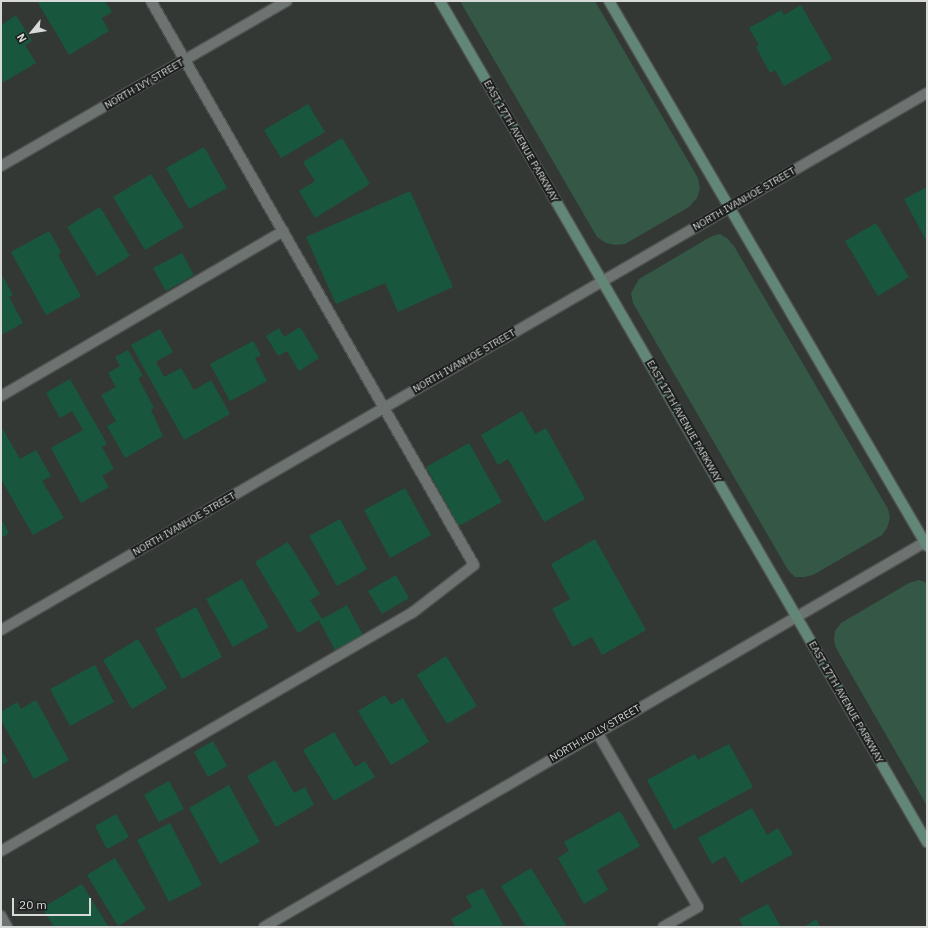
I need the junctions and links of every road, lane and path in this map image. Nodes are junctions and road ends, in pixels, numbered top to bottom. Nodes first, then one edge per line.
1 (151, 1) edge
2 (287, 1) edge
3 (440, 1) edge
4 (609, 1) edge
5 (185, 60) junction
6 (927, 93) edge
7 (1, 166) edge
8 (729, 207) junction
9 (283, 231) junction
10 (602, 282) junction
11 (1, 396) edge
12 (384, 406) junction
13 (926, 543) edge
14 (797, 616) junction
15 (1, 630) edge
16 (597, 732) junction
17 (927, 842) edge
18 (1, 851) edge
19 (1, 916) edge
20 (7, 927) edge
21 (264, 927) edge
22 (663, 927) edge

1 - 5 street
2 - 5 street, NORTH IVY STREET
3 - 10 main road, EAST 17TH AVENUE PARKWAY
4 - 8 main road
5 - 7 street, NORTH IVY STREET
5 - 9 street
6 - 8 street, NORTH IVANHOE STREET
8 - 10 street, NORTH IVANHOE STREET
8 - 13 main road
9 - 11 street
9 - 12 street
10 - 12 street, NORTH IVANHOE STREET
10 - 14 main road, EAST 17TH AVENUE PARKWAY
12 - 15 street, NORTH IVANHOE STREET
12 - 18 street
13 - 14 street, NORTH HOLLY STREET
14 - 16 street, NORTH HOLLY STREET
14 - 17 main road, EAST 17TH AVENUE PARKWAY
16 - 21 street, NORTH HOLLY STREET
16 - 22 street
19 - 20 street

